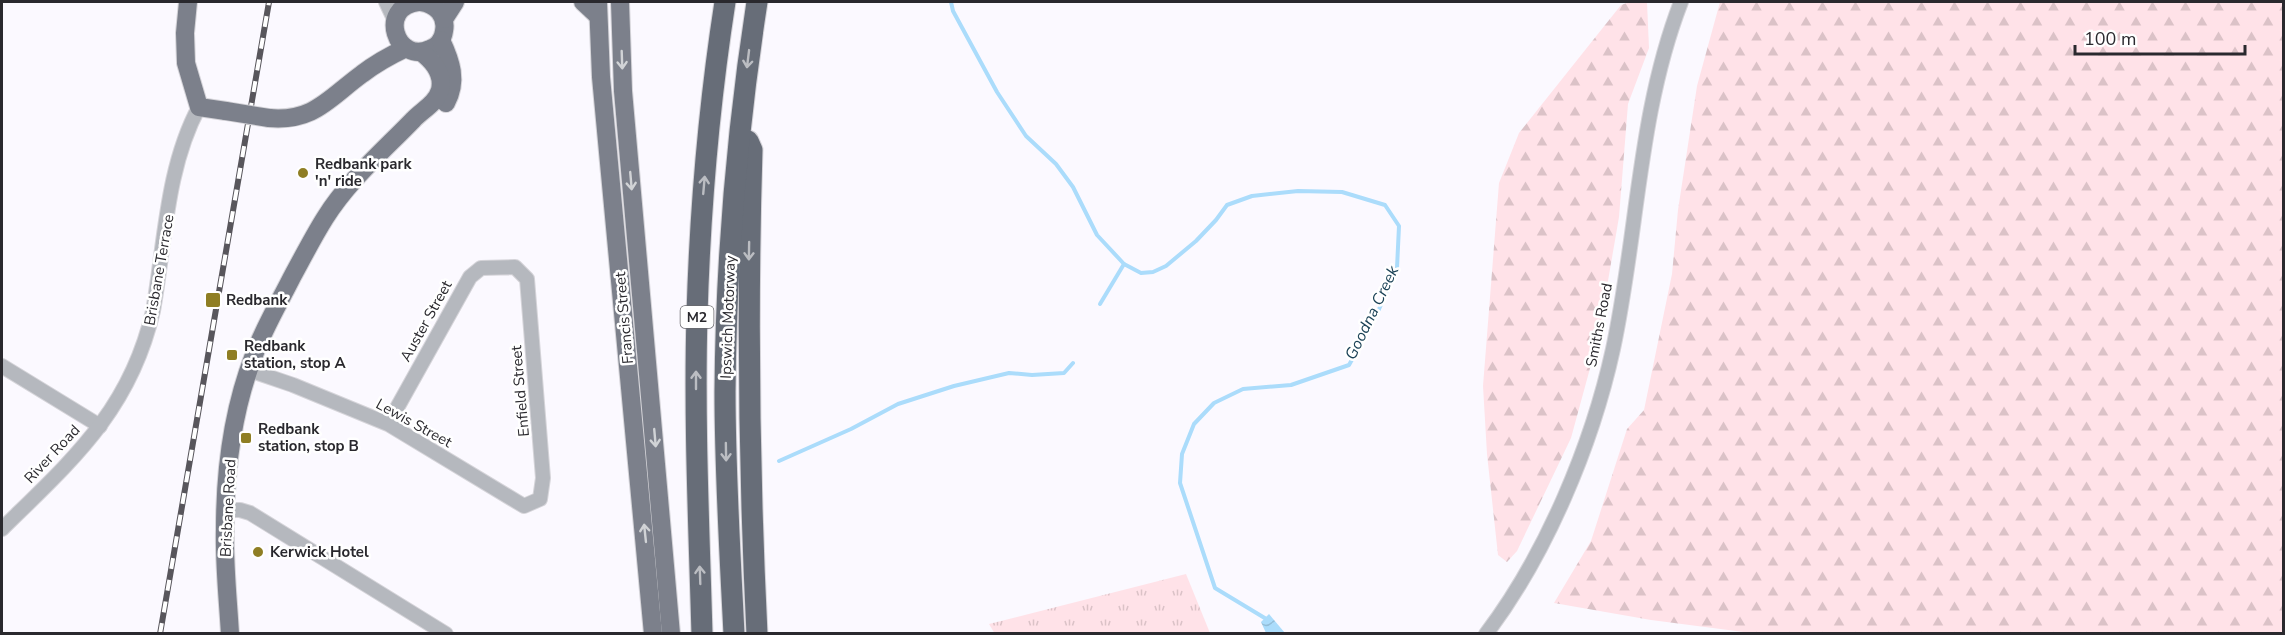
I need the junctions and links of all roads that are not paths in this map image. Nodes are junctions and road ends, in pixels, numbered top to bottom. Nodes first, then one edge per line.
1 (188, 2) edge
2 (386, 2) edge
3 (417, 2) edge
4 (426, 2) edge
5 (455, 2) edge
6 (583, 2) edge
7 (620, 2) edge
8 (725, 2) edge
9 (757, 2) edge
10 (1681, 2) edge
11 (598, 9) edge
12 (444, 19) junction
13 (395, 26) junction
14 (441, 40) junction
15 (413, 50) junction
16 (363, 73) junction
17 (199, 107) junction
18 (741, 121) junction
19 (394, 141) junction
20 (515, 267) joint
21 (2, 366) edge
22 (249, 370) junction
23 (388, 424) junction
24 (100, 426) junction
25 (524, 506) joint
26 (225, 510) junction
27 (2, 529) edge
28 (230, 633) edge
29 (446, 633) edge
30 (653, 633) edge
31 (671, 633) edge
32 (702, 633) edge
33 (734, 633) edge
34 (757, 633) edge
35 (1486, 633) edge

1 - 17 main road
2 - 13 street
3 - 4 main road
3 - 13 main road
4 - 12 main road
5 - 12 main road
6 - 11 main road
7 -> 31 main road, Francis Street
32 -> 8 highway, Ipswich Motorway / M2
9 -> 18 highway, Ipswich Motorway / M2
10 - 35 street, Smiths Road
30 -> 11 main road, Francis Street
12 - 14 main road
13 - 15 main road
13 - 16 main road
14 - 15 main road
14 - 19 main road, Brisbane Road
15 - 16 main road
15 - 19 main road, Brisbane Road
16 - 17 main road, bridge
17 - 24 street, Brisbane Terrace
18 -> 33 highway, Ipswich Motorway / M2
18 -> 34 highway
19 - 22 main road, Brisbane Road
20 - 23 street, Auster Street
20 - 25 street, Enfield Street
21 - 24 street
22 - 23 street, Lewis Street
22 - 26 main road, Brisbane Road
23 - 25 street, Lewis Street
24 - 27 street, River Road
26 - 28 main road, Brisbane Road
26 - 29 street

